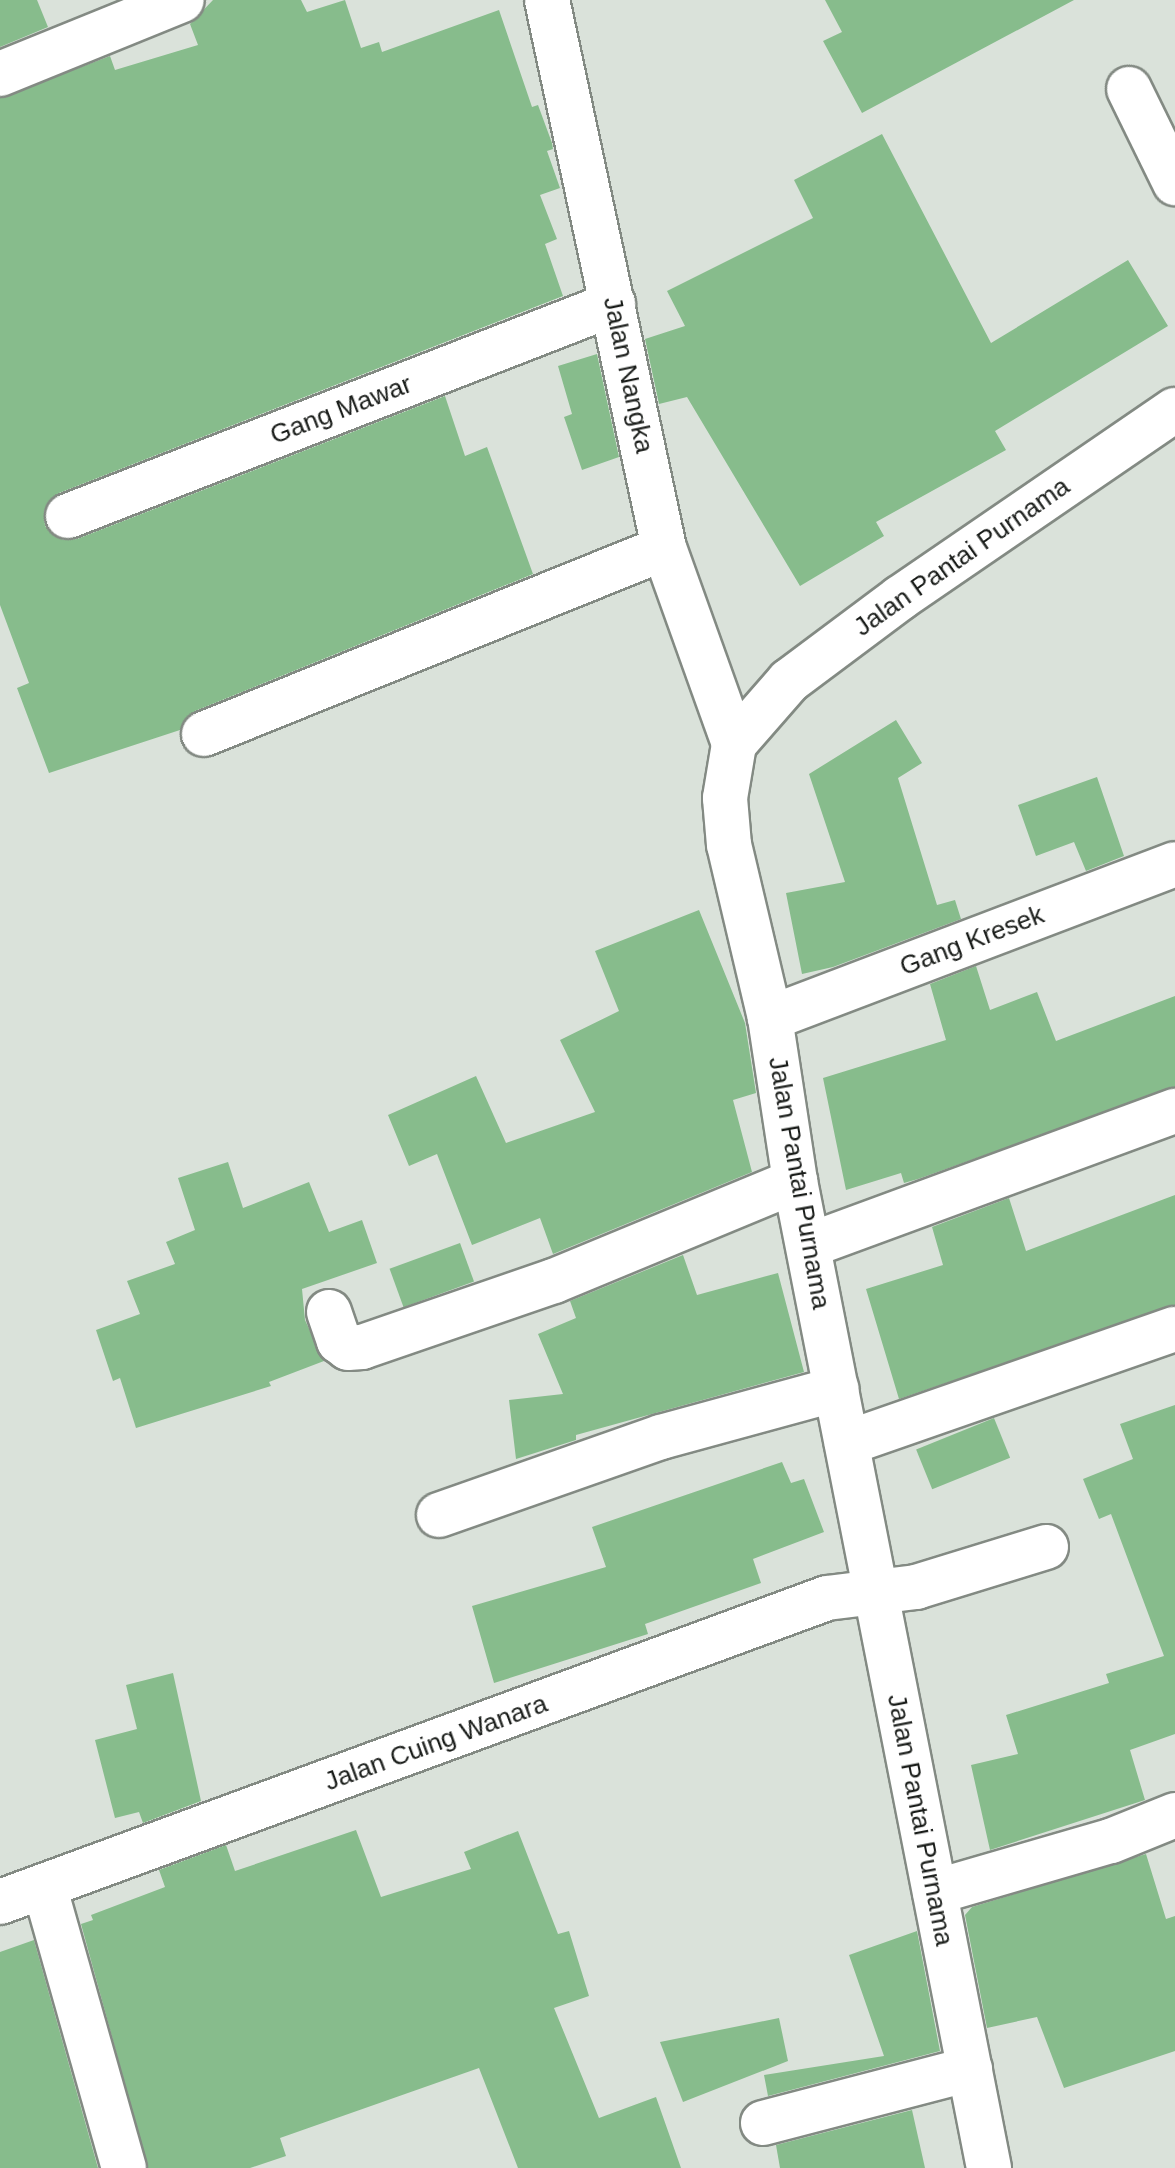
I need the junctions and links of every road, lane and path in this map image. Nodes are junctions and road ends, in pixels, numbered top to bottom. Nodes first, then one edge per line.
1 (182, 0) edge
2 (547, 0) edge
3 (0, 74) edge
4 (1129, 89) dead end
5 (1175, 183) edge
6 (613, 304) junction
7 (1175, 410) edge
8 (68, 516) dead end
9 (664, 548) junction
10 (204, 734) dead end
11 (734, 744) junction
12 (1175, 864) edge
13 (770, 1018) junction
14 (1175, 1111) edge
15 (795, 1181) junction
16 (810, 1245) junction
17 (329, 1312) dead end
18 (1175, 1329) edge
19 (837, 1389) junction
20 (847, 1443) junction
21 (439, 1515) dead end
22 (1046, 1547) dead end
23 (874, 1592) junction
24 (1175, 1815) edge
25 (45, 1889) junction
26 (935, 1892) junction
27 (0, 1902) edge
28 (970, 2069) junction
29 (763, 2123) dead end
30 (124, 2168) edge
31 (989, 2168) edge

1 - 3 street
2 - 6 street, Jalan Nangka
4 - 5 street
6 - 8 street, Gang Mawar
6 - 9 street, Jalan Nangka
7 - 11 street, Jalan Pantai Purnama
9 - 10 street
9 - 11 street, Jalan Nangka
11 - 13 street, Jalan Pantai Purnama
12 - 13 street, Gang Kresek
13 - 15 street, Jalan Pantai Purnama
14 - 16 street
15 - 16 street, Jalan Pantai Purnama
15 - 17 street
16 - 19 street, Jalan Pantai Purnama
18 - 20 street
19 - 20 street, Jalan Pantai Purnama
19 - 21 street
20 - 23 street, Jalan Pantai Purnama
22 - 23 street, Jalan Cuing Wanara
23 - 25 street, Jalan Cuing Wanara
23 - 26 street, Jalan Pantai Purnama
24 - 26 street
25 - 27 street, Jalan Cuing Wanara
25 - 30 street
26 - 28 street, Jalan Pantai Purnama
28 - 29 street
28 - 31 street, Jalan Pantai Purnama

